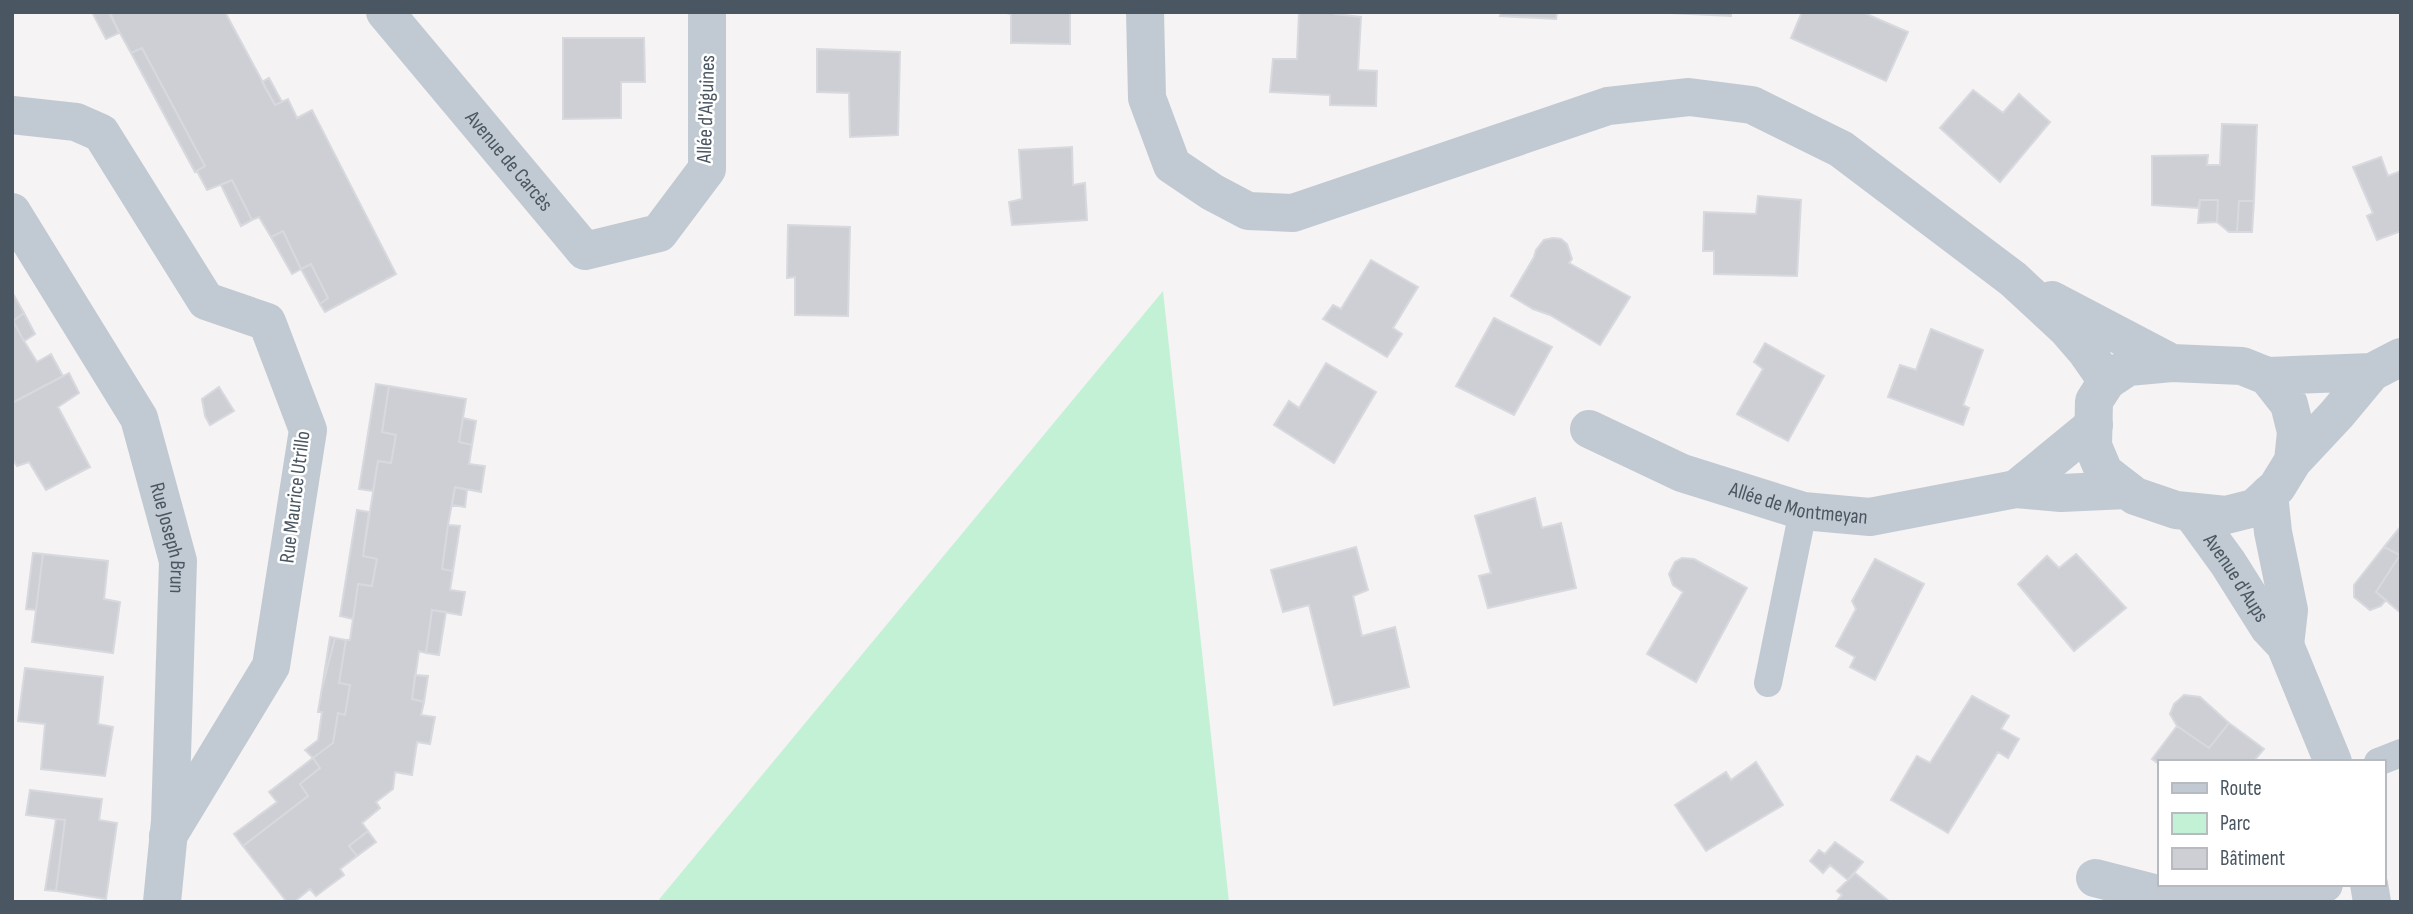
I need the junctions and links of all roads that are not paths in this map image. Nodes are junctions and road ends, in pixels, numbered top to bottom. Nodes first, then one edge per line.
1 (385, 12) edge
2 (707, 12) edge
3 (1145, 12) edge
4 (12, 115) edge
5 (12, 212) edge
6 (659, 233) joint
7 (2013, 279) junction
8 (2172, 363) junction
9 (2386, 365) edge
10 (2267, 376) junction
11 (2107, 381) junction
12 (2094, 425) junction
13 (1589, 429) dead end
14 (2293, 461) junction
15 (2017, 489) junction
16 (2127, 489) junction
17 (2270, 494) junction
18 (1803, 511) junction
19 (2191, 512) junction
20 (2285, 645) junction
21 (1768, 683) dead end
22 (2401, 753) edge
23 (2332, 760) edge
24 (2383, 760) edge
25 (168, 836) junction
26 (2095, 878) dead end
27 (2316, 886) edge
28 (162, 902) edge

1 - 6 street, Avenue de Carcès
2 - 6 street, Allée d'Aiguines
3 - 7 street
4 - 25 street, Rue Maurice Utrillo
5 - 25 street, Rue Joseph Brun
7 - 8 street
7 - 11 street
8 - 10 street
8 - 11 street
9 - 10 street
9 - 14 street
10 - 14 street
11 - 12 street
12 - 15 street, Allée de Montmeyan
12 - 16 street
13 - 18 street, Allée de Montmeyan
14 - 17 street
15 - 16 street, Allée de Montmeyan
15 - 18 street, Allée de Montmeyan
16 - 19 street
17 - 19 street
17 - 20 street, Avenue d'Aups
18 - 21 lane
19 - 20 street, Avenue d'Aups
20 - 23 street, Avenue d'Aups
22 - 24 lane
25 - 28 street, Rue Joseph Brun
26 - 27 street

